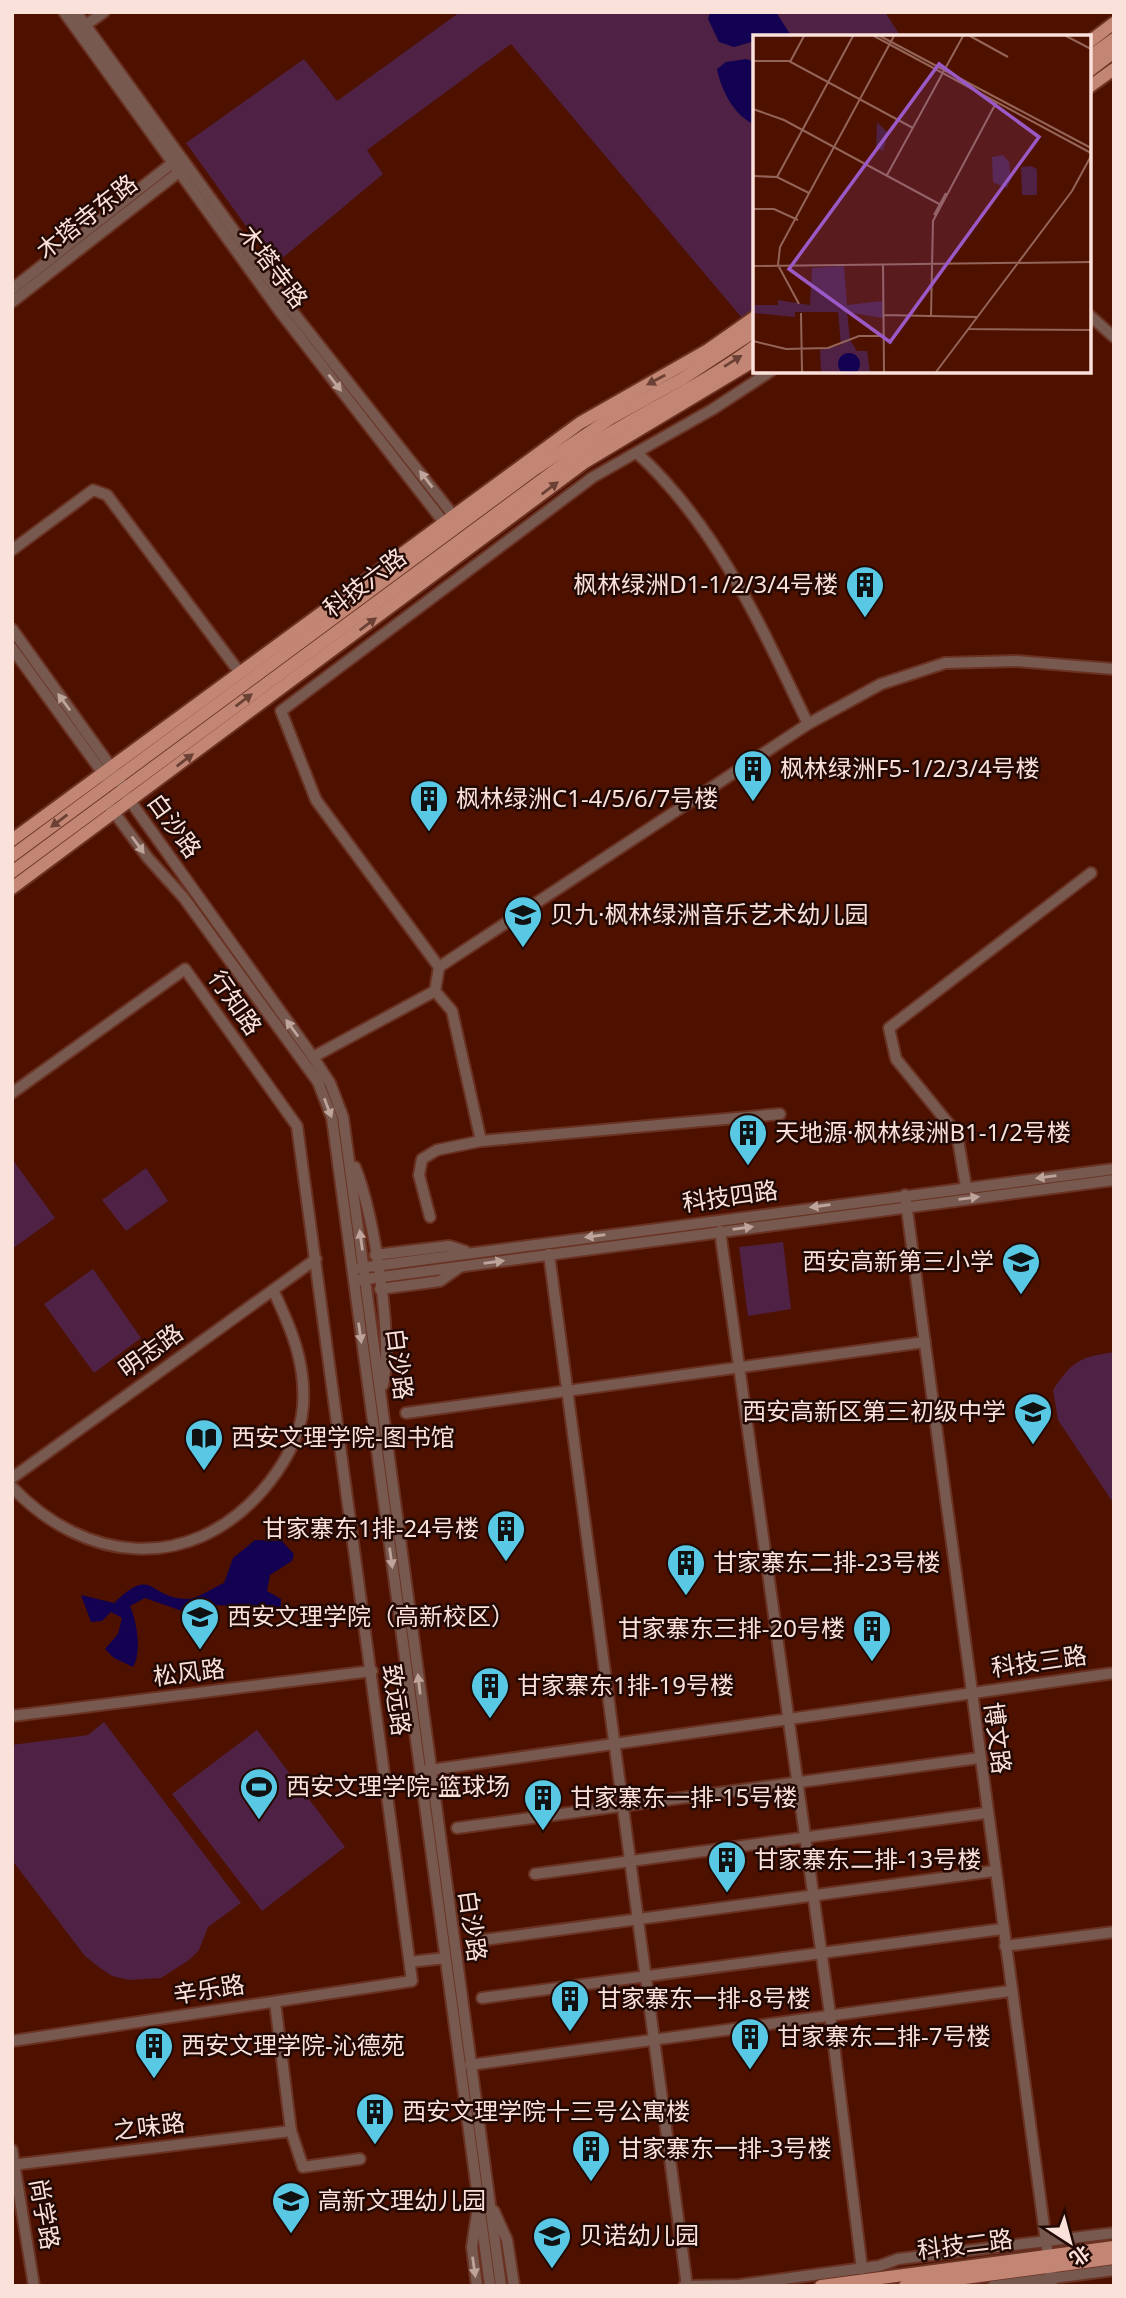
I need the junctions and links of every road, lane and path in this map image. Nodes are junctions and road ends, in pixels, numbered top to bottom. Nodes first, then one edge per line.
1 (64, 12) edge
2 (104, 12) edge
3 (79, 20) edge
4 (1114, 23) edge
5 (1114, 39) edge
6 (1091, 40) edge
7 (1114, 52) edge
8 (1091, 56) edge
9 (1091, 69) edge
10 (1114, 69) edge
11 (1091, 86) edge
12 (179, 164) junction
13 (12, 289) edge
14 (12, 302) edge
15 (1091, 317) edge
16 (753, 318) edge
17 (753, 332) edge
18 (1114, 337) edge
19 (753, 347) edge
20 (753, 361) edge
21 (768, 373) edge
22 (637, 453) junction
23 (456, 528) junction
24 (12, 550) edge
25 (12, 629) edge
26 (12, 648) edge
27 (1114, 668) edge
28 (240, 673) junction
29 (808, 724) junction
30 (111, 775) junction
31 (126, 796) junction
32 (111, 807) junction
33 (12, 840) edge
34 (12, 856) edge
35 (12, 872) edge
36 (1091, 873) dead end
37 (12, 888) edge
38 (439, 967) junction
39 (435, 991) junction
40 (313, 1057) junction
41 (12, 1093) edge
42 (780, 1114) dead end
43 (481, 1141) junction
44 (349, 1153) junction
45 (1114, 1169) edge
46 (1114, 1180) edge
47 (966, 1187) junction
48 (905, 1200) junction
49 (430, 1217) dead end
50 (720, 1231) junction
51 (549, 1254) junction
52 (316, 1259) junction
53 (462, 1266) junction
54 (352, 1269) junction
55 (372, 1269) junction
56 (353, 1281) junction
57 (380, 1289) junction
58 (273, 1290) junction
59 (925, 1342) junction
60 (739, 1368) junction
61 (567, 1390) junction
62 (381, 1394) junction
63 (406, 1413) dead end
64 (12, 1478) edge
65 (12, 1487) edge
66 (372, 1671) junction
67 (1114, 1673) edge
68 (970, 1692) junction
69 (12, 1716) edge
70 (789, 1719) junction
71 (616, 1743) junction
72 (979, 1758) junction
73 (425, 1770) junction
74 (797, 1782) junction
75 (624, 1804) junction
76 (986, 1813) junction
77 (457, 1828) dead end
78 (805, 1838) junction
79 (632, 1862) junction
80 (994, 1871) junction
81 (536, 1874) dead end
82 (812, 1897) junction
83 (640, 1921) junction
84 (1002, 1929) junction
85 (1114, 1932) edge
86 (476, 1941) dead end
87 (1005, 1946) junction
88 (821, 1954) junction
89 (445, 1958) junction
90 (410, 1962) junction
91 (648, 1976) junction
92 (412, 1981) joint
93 (1010, 1991) junction
94 (482, 1998) dead end
95 (275, 2001) junction
96 (830, 2014) junction
97 (656, 2039) junction
98 (12, 2041) edge
99 (470, 2065) junction
100 (291, 2131) junction
101 (12, 2150) edge
102 (360, 2159) dead end
103 (13, 2165) edge
104 (484, 2199) junction
105 (1114, 2233) edge
106 (1114, 2247) edge
107 (1114, 2258) edge
108 (1049, 2266) edge
109 (862, 2269) junction
110 (1114, 2270) edge
111 (34, 2286) edge
112 (477, 2286) edge
113 (490, 2286) edge
114 (501, 2286) edge
115 (514, 2286) edge
116 (686, 2286) edge
117 (821, 2286) edge
118 (905, 2286) edge
119 (993, 2286) edge

1 - 3 street, 木塔寺路
2 - 3 street
3 - 12 street, 木塔寺路
4 - 6 main road
5 - 8 main road
7 - 9 main road
10 - 11 main road
12 - 13 street, 木塔寺东路
12 - 14 street, 木塔寺东路
12 - 23 street, 木塔寺路
15 - 18 street
16 -> 23 main road
17 - 23 main road, 科技六路
23 -> 19 main road, 科技六路
31 -> 20 main road
21 - 22 street
22 - 29 street
22 - 38 street
23 - 28 main road
23 - 30 main road, 科技六路
31 -> 23 main road, 科技六路
24 - 28 street
30 -> 25 street, 白沙路
26 - 30 street, 白沙路
27 - 29 street
28 - 30 main road
29 - 38 street
30 - 31 street, 白沙路
30 - 32 street, 白沙路
30 - 33 main road
30 -> 34 main road, 科技六路
31 - 32 main road, 科技六路
40 -> 31 street, 白沙路
32 - 35 main road, 科技六路
32 - 37 main road
32 -> 54 street, 白沙路
36 - 47 street
38 - 39 street
39 - 40 street
39 - 43 street
40 - 44 street, 白沙路
41 - 52 street, 行知路
42 - 43 street
43 - 49 street
55 -> 44 street, 白沙路
44 - 55 street
45 -> 47 street, 科技四路
48 -> 46 street, 科技四路
47 - 48 street, 科技四路
50 -> 48 street, 科技四路
48 -> 55 street, 科技四路
48 - 59 street, 博文路
50 - 51 street, 科技四路
50 - 60 street
53 -> 51 street, 科技四路
51 - 61 street
52 - 58 street, 明志路
52 - 66 street, 致远路
53 - 55 street, 科技四路
53 - 57 street
54 - 55 street, 科技四路
54 - 56 street, 白沙路
55 - 56 street, 科技四路
55 - 57 street
55 - 62 street, 白沙路
56 -> 73 street, 白沙路
57 - 62 street
58 - 64 street, 明志路
58 - 65 street
59 - 60 street
59 - 68 street, 博文路
60 - 61 street
60 - 70 street
61 - 63 street
61 - 71 street
73 -> 62 street, 白沙路
66 - 69 street, 松风路
66 - 90 street, 致远路
67 - 68 street, 科技三路
68 - 70 street, 科技三路
68 - 72 street, 博文路
70 - 71 street, 科技三路
70 - 74 street
71 - 73 street, 科技三路
71 - 75 street
72 - 74 street
72 - 76 street, 博文路
73 - 89 street, 白沙路
73 - 99 street, 白沙路
74 - 75 street
74 - 78 street
75 - 77 street
75 - 79 street
76 - 78 street
76 - 80 street, 博文路
78 - 79 street
78 - 82 street
79 - 81 street
79 - 83 street
80 - 82 street
80 - 84 street, 博文路
82 - 83 street
82 - 88 street
83 - 86 street
83 - 91 street
84 - 87 street, 博文路
84 - 88 street
85 - 87 street
87 - 93 street, 博文路
88 - 91 street
88 - 96 street
89 - 90 street
89 - 104 street, 白沙路
90 - 92 street, 致远路
91 - 94 street
91 - 97 street
92 - 95 street, 辛乐路
93 - 96 street
93 - 108 street, 博文路
95 - 98 street, 辛乐路
95 - 100 street
96 - 97 street
96 - 109 street
97 - 99 street
97 - 116 street
99 - 104 street, 白沙路
100 - 102 street
100 - 103 street, 之味路
101 - 103 street, 尚学路
103 - 111 street, 尚学路
104 -> 112 street
104 - 113 street, 白沙路
104 - 114 street, 白沙路
104 - 115 street
105 - 108 street
106 - 108 main road, 科技二路
107 - 108 main road, 科技二路
108 - 109 street
108 - 110 street
108 - 117 main road, 科技二路
108 - 118 main road, 科技二路
108 - 119 street
109 - 116 street

